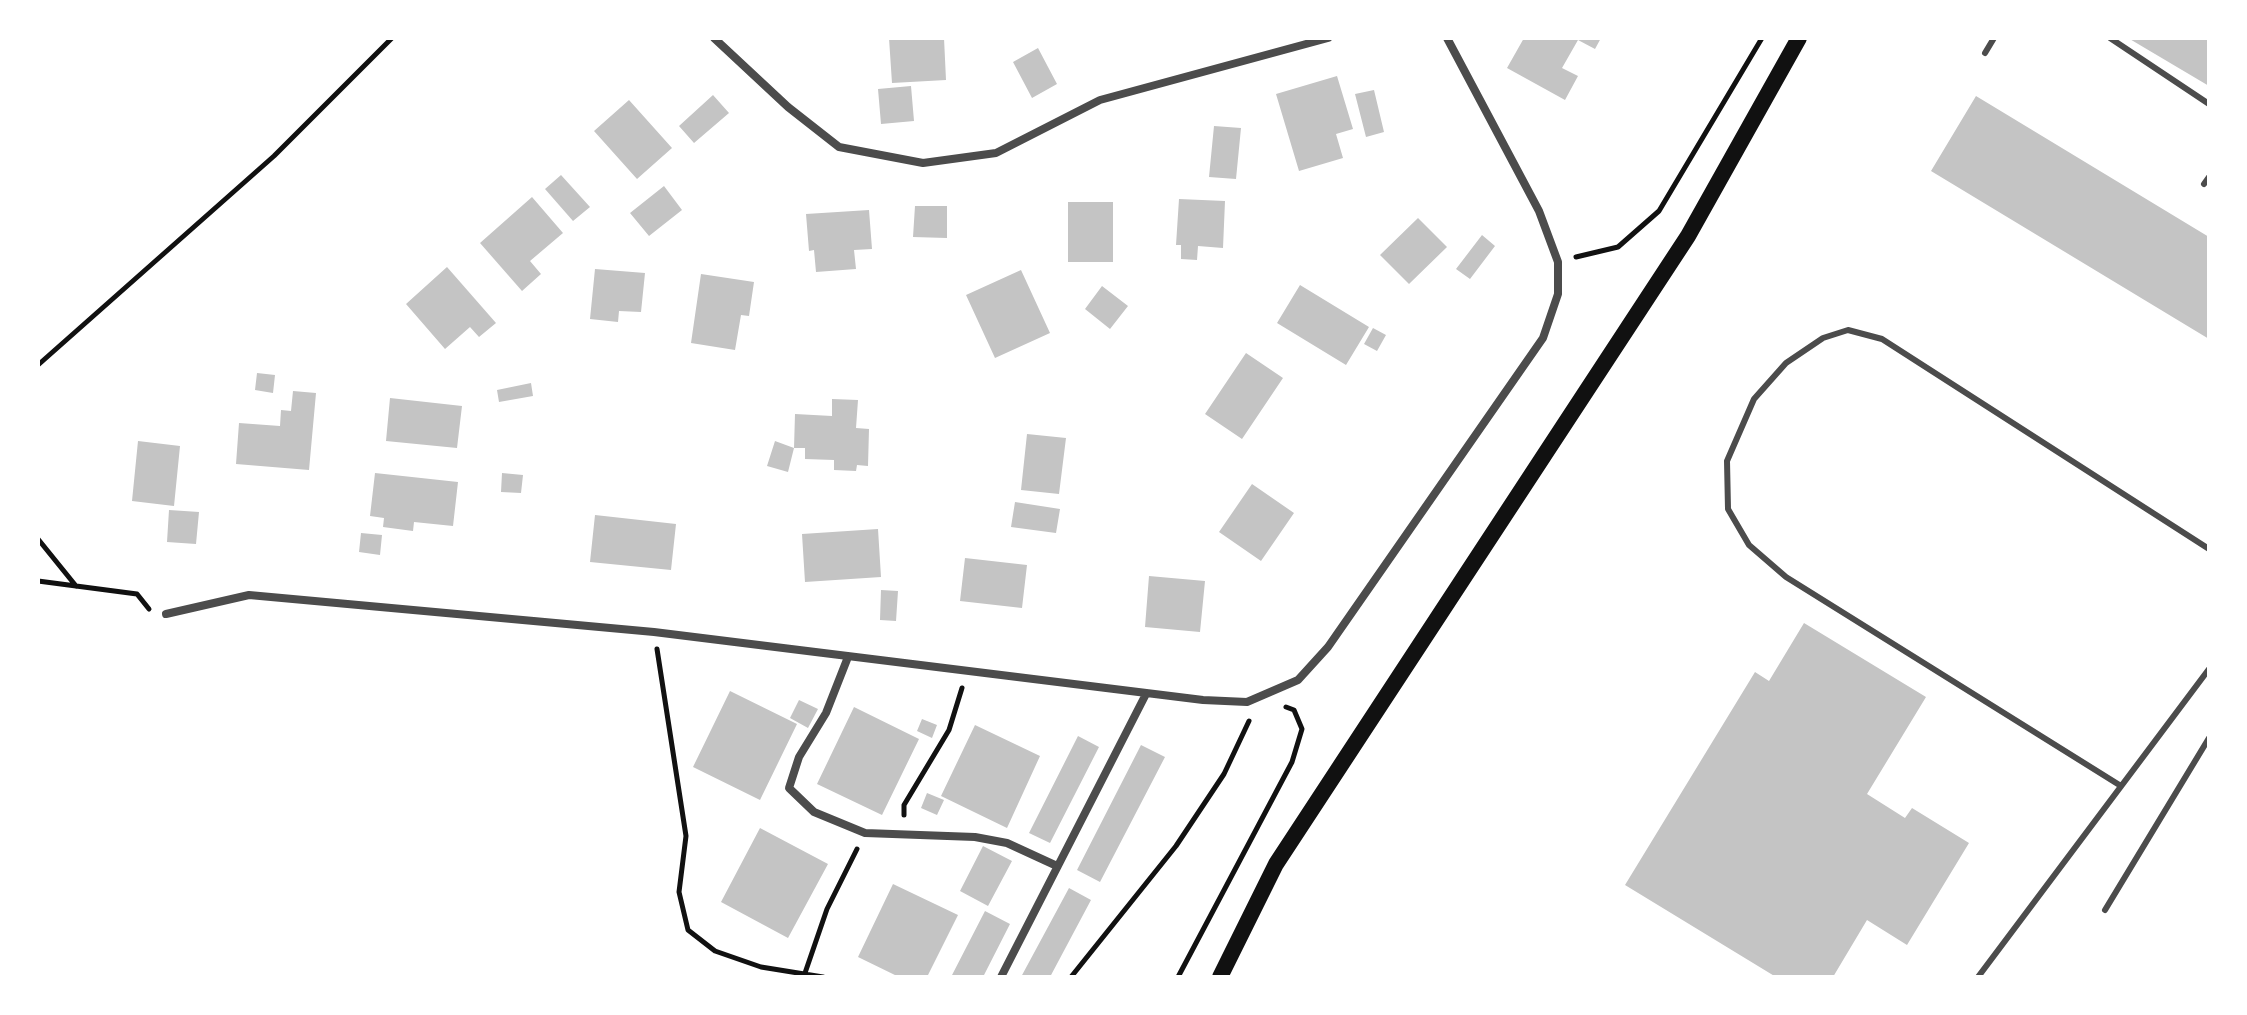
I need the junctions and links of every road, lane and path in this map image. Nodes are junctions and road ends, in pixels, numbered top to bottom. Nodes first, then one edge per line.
1 (392, 38) edge
2 (714, 38) edge
3 (1328, 38) edge
4 (1447, 38) edge
5 (1762, 38) edge
6 (1799, 38) edge
7 (1810, 38) edge
8 (1994, 38) edge
9 (2110, 38) edge
10 (1985, 53) dead end
11 (1784, 69) junction
12 (2209, 104) edge
13 (2209, 177) edge
14 (2204, 184) dead end
15 (1558, 262) junction
16 (38, 365) edge
17 (38, 539) edge
18 (2209, 549) edge
19 (38, 581) edge
20 (77, 586) junction
21 (150, 611) dead end
22 (166, 614) dead end
23 (654, 632) junction
24 (848, 657) junction
25 (2209, 669) edge
26 (965, 671) junction
27 (1146, 694) junction
28 (1260, 697) junction
29 (2209, 738) edge
30 (2121, 786) junction
31 (865, 833) junction
32 (903, 836) junction
33 (1057, 866) junction
34 (2105, 910) dead end
35 (805, 973) junction
36 (823, 977) edge
37 (1001, 977) edge
38 (1071, 977) edge
39 (1178, 977) edge
40 (1220, 977) edge
41 (1978, 977) edge

1 - 16 path
2 - 3 street
4 - 15 street
5 - 15 path
6 - 11 main road
7 - 11 main road
8 - 10 lane
9 - 12 lane
11 - 40 main road
13 - 14 lane
15 - 28 street
17 - 20 path
18 - 30 lane
19 - 20 path
20 - 21 path
22 - 23 street
23 - 24 street
23 - 35 path
24 - 26 street
24 - 31 street
25 - 30 lane
26 - 27 street
26 - 32 path
27 - 28 street
27 - 33 street
28 - 38 path
28 - 39 path
29 - 34 lane
30 - 41 lane
31 - 32 street
31 - 35 path
32 - 33 street
33 - 37 street
35 - 36 path

